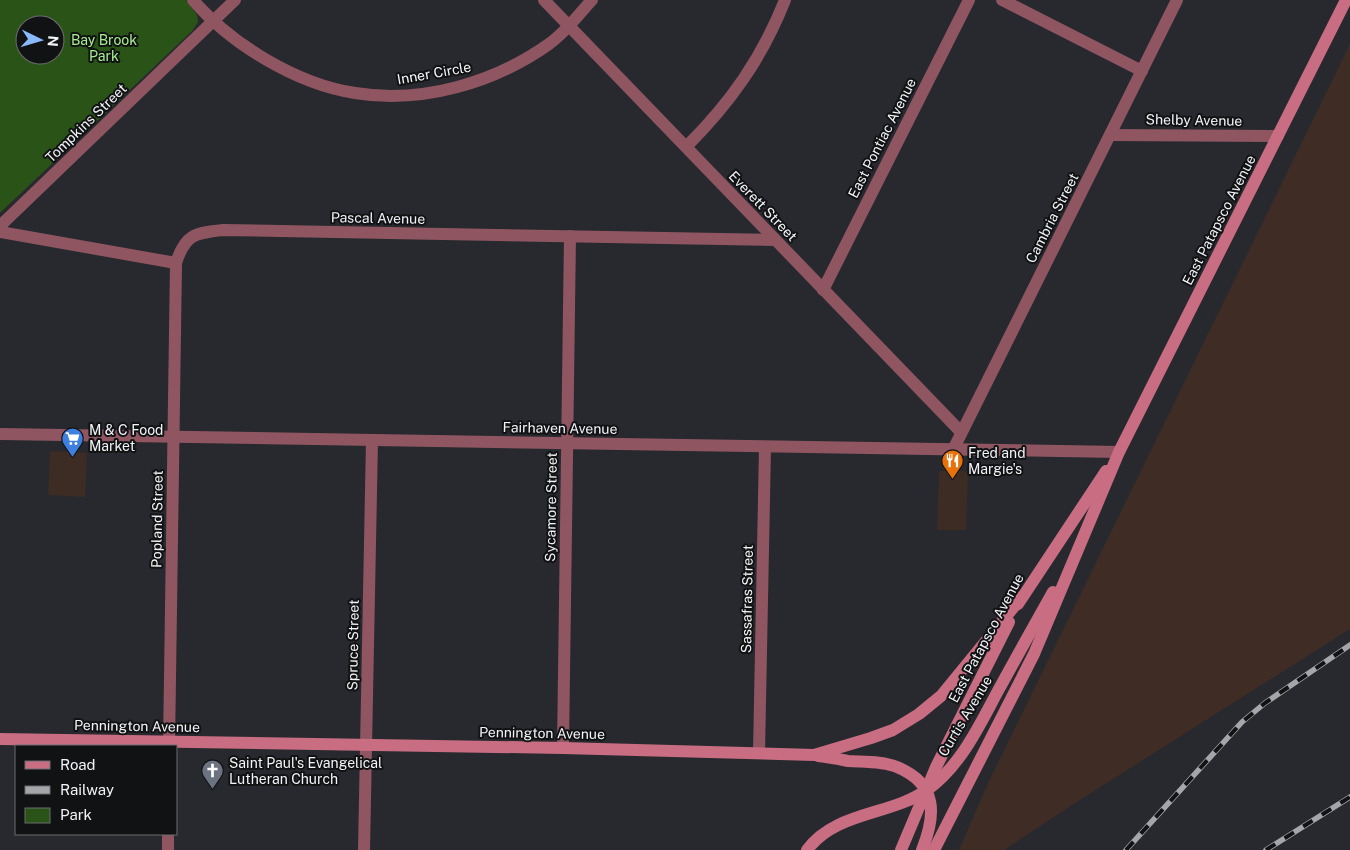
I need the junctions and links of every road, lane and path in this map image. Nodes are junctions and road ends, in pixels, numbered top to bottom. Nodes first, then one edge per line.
1 (193, 0) edge
2 (236, 0) edge
3 (544, 0) edge
4 (592, 0) edge
5 (785, 0) edge
6 (969, 0) edge
7 (1002, 0) edge
8 (1178, 0) edge
9 (1346, 0) edge
10 (214, 21) junction
11 (569, 26) junction
12 (1142, 71) junction
13 (1110, 134) junction
14 (1278, 136) junction
15 (687, 146) junction
16 (0, 226) edge
17 (0, 232) edge
18 (570, 236) junction
19 (776, 240) junction
20 (176, 263) junction
21 (823, 290) junction
22 (961, 432) junction
23 (0, 434) edge
24 (174, 437) junction
25 (372, 440) junction
26 (567, 444) junction
27 (764, 447) junction
28 (952, 450) junction
29 (1119, 452) junction
30 (1086, 532) junction
31 (1022, 597) junction
32 (0, 739) edge
33 (169, 744) edge
34 (366, 744) junction
35 (563, 748) junction
36 (759, 753) junction
37 (814, 755) junction
38 (927, 790) junction
39 (168, 835) edge
40 (168, 850) edge
41 (364, 850) edge
42 (807, 850) edge
43 (901, 850) edge
44 (922, 850) edge
45 (934, 850) edge

1 - 10 street, Inner Circle
2 - 10 street, Tompkins Street
3 - 11 street, Everett Street
4 - 11 street, Inner Circle
5 - 15 street
6 - 21 street, East Pontiac Avenue
7 - 12 street
8 - 12 street, Cambria Street
9 - 14 main road, East Patapsco Avenue
10 - 11 street, Inner Circle
10 - 16 street, Tompkins Street
11 - 15 street, Everett Street
12 - 13 street, Cambria Street
13 - 14 street, Shelby Avenue
13 - 22 street, Cambria Street
14 - 29 main road, East Patapsco Avenue
15 - 19 street, Everett Street
17 - 20 street
18 - 19 street, Pascal Avenue
18 - 20 street, Pascal Avenue
18 - 26 street, Sycamore Street
19 - 21 street, Everett Street
20 - 24 street, Popland Street
21 - 22 street, Everett Street
22 - 28 street, Cambria Street
23 - 24 street, Fairhaven Avenue
24 - 25 street, Fairhaven Avenue
24 - 33 street, Popland Street
25 - 26 street, Fairhaven Avenue
25 - 34 street, Spruce Street
26 - 27 street, Fairhaven Avenue
26 - 35 street, Sycamore Street
27 - 28 street, Fairhaven Avenue
27 - 36 street, Sassafras Street
28 - 29 street, Fairhaven Avenue
29 - 30 main road, East Patapsco Avenue
29 - 31 main road, East Patapsco Avenue
30 - 38 main road, Curtis Avenue
30 - 45 main road, East Patapsco Avenue
31 - 37 main road, Pennington Avenue
31 - 38 main road, East Patapsco Avenue
32 - 33 main road, Pennington Avenue
33 - 34 main road, Pennington Avenue
34 - 35 main road, Pennington Avenue
34 - 41 street, Spruce Street
35 - 36 main road, Pennington Avenue
36 - 37 main road, Pennington Avenue
37 - 38 main road
38 - 42 main road, Curtis Avenue
38 - 43 main road, East Patapsco Avenue
38 - 44 main road
39 - 40 street

